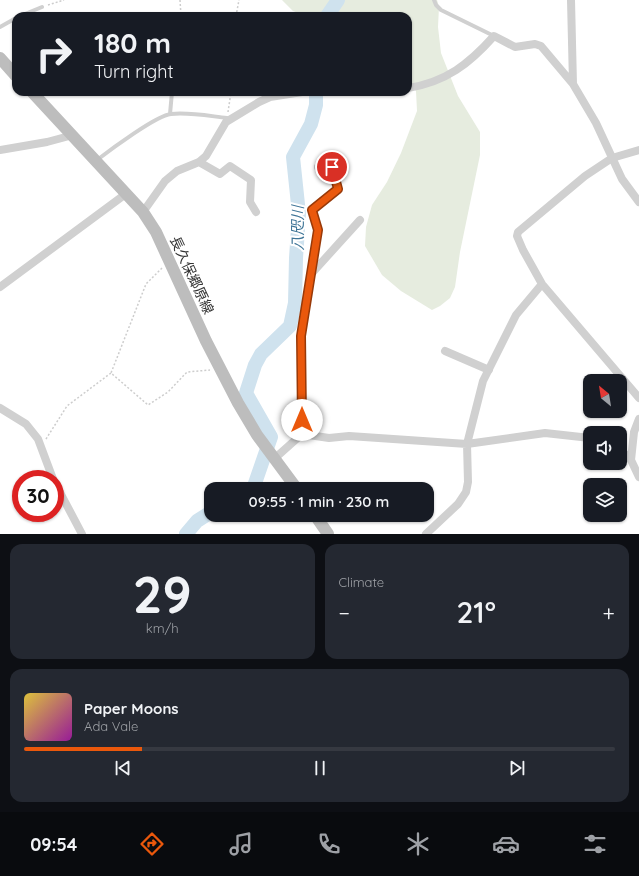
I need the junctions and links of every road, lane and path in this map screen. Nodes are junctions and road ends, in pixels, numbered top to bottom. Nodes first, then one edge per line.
1 (64, 0) edge
2 (180, 0) edge
3 (238, 0) edge
4 (434, 0) edge
5 (571, 0) edge
6 (42, 7) joint
7 (30, 12) edge
8 (181, 12) edge
9 (236, 12) edge
10 (12, 20) edge
11 (0, 27) edge
12 (494, 36) junction
13 (0, 58) edge
14 (12, 72) edge
15 (573, 84) junction
16 (412, 87) edge
17 (36, 96) edge
18 (172, 96) edge
19 (230, 96) edge
20 (276, 96) edge
21 (170, 114) junction
22 (227, 118) joint
23 (73, 135) junction
24 (0, 150) edge
25 (639, 150) edge
26 (612, 158) junction
27 (97, 160) junction
28 (199, 162) junction
29 (318, 167) dead end
30 (127, 193) junction
31 (639, 202) edge
32 (143, 212) junction
33 (256, 212) dead end
34 (360, 220) dead end
35 (169, 261) junction
36 (311, 274) junction
37 (542, 284) junction
38 (0, 287) edge
39 (445, 351) dead end
40 (220, 369) junction
41 (489, 370) junction
42 (111, 373) junction
43 (639, 398) edge
44 (0, 408) edge
45 (639, 419) edge
46 (302, 434) junction
47 (583, 437) edge
48 (467, 444) junction
49 (41, 447) junction
50 (627, 456) edge
51 (274, 459) junction
52 (631, 460) junction
53 (50, 470) edge
54 (639, 478) edge
55 (292, 482) edge
56 (64, 500) edge
57 (320, 522) edge
58 (81, 533) edge
59 (328, 534) edge
60 (426, 534) edge

1 - 6 path
2 - 8 path
3 - 9 path
4 - 12 lane
5 - 15 street
6 - 7 lane
10 - 11 lane
12 - 15 street
12 - 16 street
13 - 14 main road
15 - 26 street
17 - 23 main road, 長久保郷原線
18 - 21 lane
19 - 22 path
20 - 28 street
21 - 22 lane
21 - 27 lane
23 - 24 street
23 - 27 main road, 長久保郷原線
25 - 26 street
26 - 31 street
26 - 37 street
27 - 30 main road, 長久保郷原線
28 - 32 street
28 - 33 street
29 - 36 street
30 - 32 main road, 長久保郷原線
30 - 38 street
32 - 35 main road, 長久保郷原線
34 - 36 street
35 - 40 main road, 長久保郷原線
35 - 42 path
36 - 46 street
37 - 41 street
37 - 43 street
39 - 41 street
40 - 42 path
40 - 51 main road, 長久保郷原線
41 - 48 street
42 - 49 path
44 - 49 street
45 - 52 street
46 - 48 street
46 - 51 street
47 - 48 street
48 - 60 street
49 - 53 street
50 - 52 street
51 - 55 main road, 長久保郷原線
52 - 54 street
56 - 58 street
57 - 59 main road

